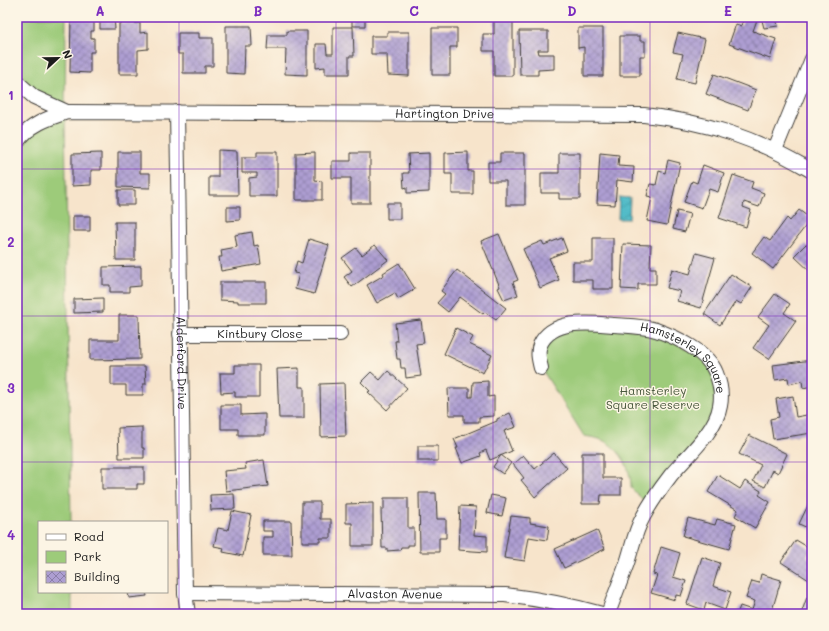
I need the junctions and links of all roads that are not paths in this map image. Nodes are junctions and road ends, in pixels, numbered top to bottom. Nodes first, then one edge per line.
1 (812, 59) edge
2 (17, 82) edge
3 (67, 112) junction
4 (177, 112) junction
5 (17, 142) edge
6 (775, 150) junction
7 (812, 171) edge
8 (180, 334) junction
9 (340, 334) dead end
10 (541, 368) dead end
11 (185, 593) junction
12 (188, 614) edge
13 (602, 614) edge
14 (608, 614) edge

1 - 6 street
2 - 3 street, Hartington Drive
3 - 4 street, Hartington Drive
3 - 5 street, Hartington Drive
4 - 6 street, Hartington Drive
4 - 8 street, Alderford Drive
6 - 7 street, Hartington Drive
8 - 9 street, Kintbury Close
8 - 11 street, Alderford Drive
10 - 14 street, Hamsterley Square
11 - 12 street, Alderford Drive
11 - 13 street, Alvaston Avenue

